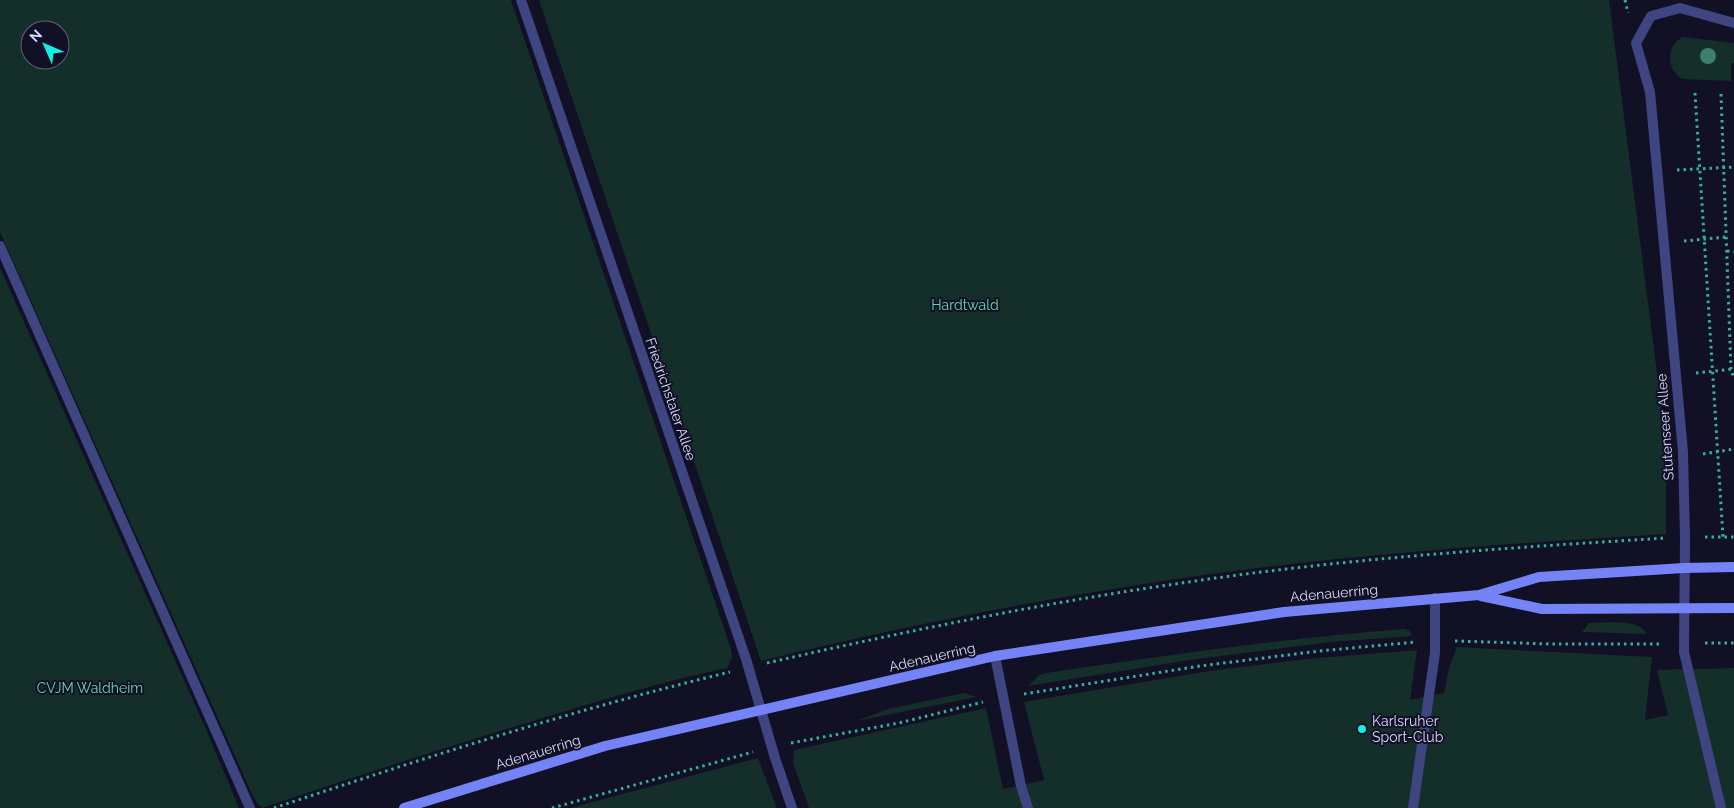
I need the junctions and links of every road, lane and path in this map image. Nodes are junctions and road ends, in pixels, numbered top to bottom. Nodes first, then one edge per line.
1 (520, 0) edge
2 (1734, 23) edge
3 (1695, 93) dead end
4 (1721, 94) dead end
5 (1723, 166) junction
6 (1734, 166) edge
7 (1700, 168) junction
8 (1657, 172) junction
9 (1726, 237) junction
10 (1704, 239) junction
11 (1664, 244) junction
12 (0, 246) edge
13 (1726, 251) junction
14 (1734, 252) edge
15 (1732, 370) edge
16 (1712, 372) junction
17 (1676, 373) junction
18 (1734, 378) edge
19 (1734, 449) edge
20 (1718, 452) junction
21 (1683, 457) junction
22 (1723, 537) junction
23 (1734, 537) edge
24 (1685, 538) junction
25 (1734, 567) edge
26 (1684, 568) junction
27 (1479, 595) junction
28 (1435, 598) junction
29 (1734, 608) edge
30 (1684, 609) junction
31 (1436, 640) junction
32 (1734, 643) edge
33 (1684, 644) junction
34 (995, 656) junction
35 (748, 668) junction
36 (1004, 698) junction
37 (761, 711) junction
38 (772, 747) junction
39 (250, 808) edge
40 (274, 808) edge
41 (404, 808) edge
42 (552, 808) edge
43 (792, 808) edge
44 (1028, 808) edge
45 (1413, 808) edge
46 (1721, 808) edge

1 - 35 lane, Friedrichstaler Allee
2 - 8 lane, Stutenseer Allee
3 - 7 path
4 - 5 path
5 - 6 path
5 - 7 path
5 - 9 path
7 - 8 path
7 - 10 path
8 - 11 lane, Stutenseer Allee
9 - 10 path
9 - 13 path
10 - 11 path
10 - 16 path
11 - 17 lane, Stutenseer Allee
12 - 39 lane
13 - 14 path
13 - 15 path
15 - 16 path
15 - 18 path
16 - 17 path
16 - 20 path
17 - 21 lane, Stutenseer Allee
19 - 20 path
20 - 21 path
20 - 22 path
21 - 24 lane, Stutenseer Allee
22 - 23 path
22 - 24 path
24 - 26 lane, Stutenseer Allee
24 - 35 path
25 - 26 main road, Adenauerring
26 - 27 main road, Adenauerring
26 - 30 lane, Stutenseer Allee
27 - 28 main road, Adenauerring
27 - 30 main road, Adenauerring
28 - 31 lane
28 - 34 main road, Adenauerring
29 - 30 main road, Adenauerring
30 - 33 lane, Stutenseer Allee
31 - 33 path
31 - 36 path
31 - 45 lane
32 - 33 path
33 - 46 lane, Stutenseer Allee
34 - 36 lane
34 - 37 main road, Adenauerring
35 - 37 lane, Friedrichstaler Allee
35 - 40 path
36 - 38 path
36 - 44 lane
37 - 38 lane, Friedrichstaler Allee
37 - 41 main road, Adenauerring
38 - 42 path
38 - 43 lane, Friedrichstaler Allee

